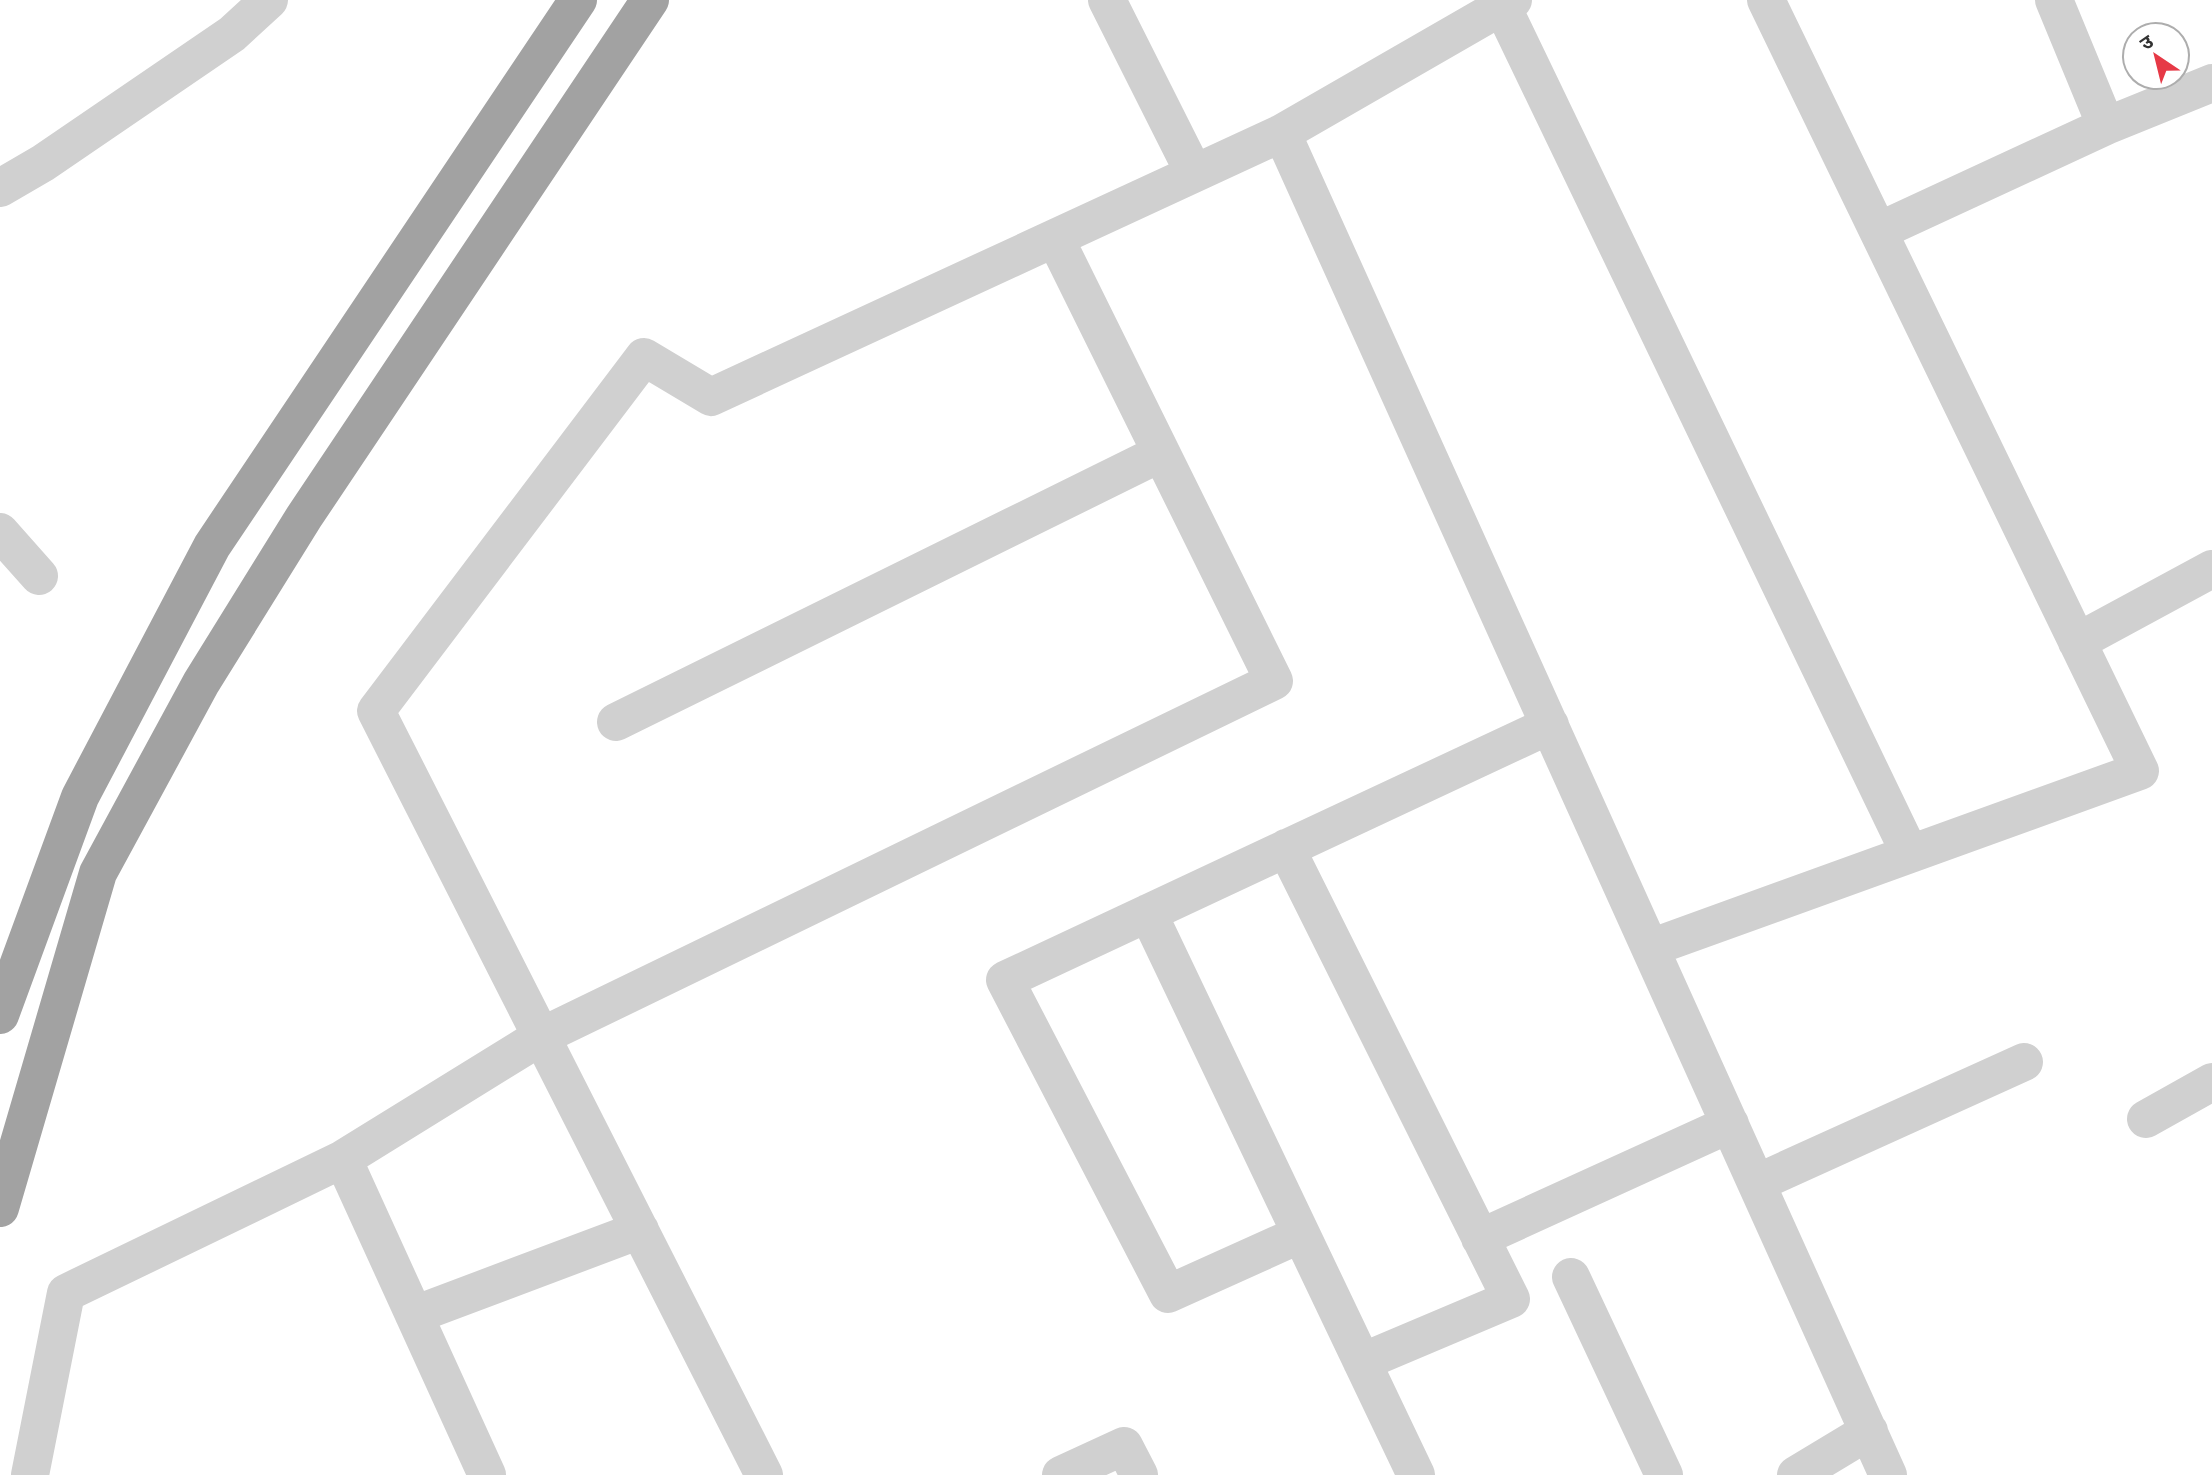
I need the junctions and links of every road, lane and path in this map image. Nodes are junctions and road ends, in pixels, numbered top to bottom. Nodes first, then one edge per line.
1 (269, 0) edge
2 (578, 0) edge
3 (650, 0) edge
4 (1107, 0) edge
5 (1766, 0) edge
6 (2054, 0) edge
7 (1507, 3) edge
8 (2212, 83) edge
9 (2106, 126) junction
10 (1282, 133) junction
11 (1194, 173) junction
12 (0, 188) edge
13 (1879, 231) junction
14 (1055, 238) junction
15 (1161, 453) junction
16 (0, 532) edge
17 (2212, 569) edge
18 (39, 576) dead end
19 (2077, 642) junction
20 (616, 722) dead end
21 (1549, 725) junction
22 (1286, 848) junction
23 (1910, 854) junction
24 (1148, 913) junction
25 (1650, 948) junction
26 (0, 1015) edge
27 (542, 1036) junction
28 (2024, 1062) dead end
29 (2212, 1082) edge
30 (2146, 1119) dead end
31 (1730, 1124) junction
32 (342, 1159) junction
33 (1757, 1183) junction
34 (0, 1208) edge
35 (640, 1230) junction
36 (1301, 1234) junction
37 (1480, 1238) junction
38 (1571, 1277) dead end
39 (414, 1315) junction
40 (1362, 1362) junction
41 (1869, 1431) junction
42 (30, 1475) edge
43 (487, 1475) edge
44 (764, 1475) edge
45 (1061, 1475) edge
46 (1139, 1475) edge
47 (1416, 1475) edge
48 (1664, 1475) edge
49 (1796, 1475) edge
50 (1888, 1475) edge

1 - 12 street
2 - 26 highway
3 - 34 highway
4 - 11 street
5 - 13 street
6 - 9 street
7 - 10 street
7 - 23 street
8 - 9 street
9 - 13 street
10 - 11 street
10 - 21 street
11 - 14 street
13 - 19 street
14 - 15 street
14 - 27 street
15 - 20 street
15 - 27 street
16 - 18 street
17 - 19 street
19 - 23 street
21 - 22 street
21 - 25 street
22 - 24 street
22 - 37 street
23 - 25 street
24 - 36 street
24 - 36 street
25 - 31 street
27 - 32 street
27 - 35 street
28 - 33 street
29 - 30 street
31 - 33 street
31 - 37 street
32 - 39 street
32 - 42 street
33 - 41 street
35 - 39 street
35 - 44 street
36 - 40 street
37 - 40 street
38 - 48 street
39 - 43 street
40 - 47 street
41 - 49 street
41 - 50 street
45 - 46 street

